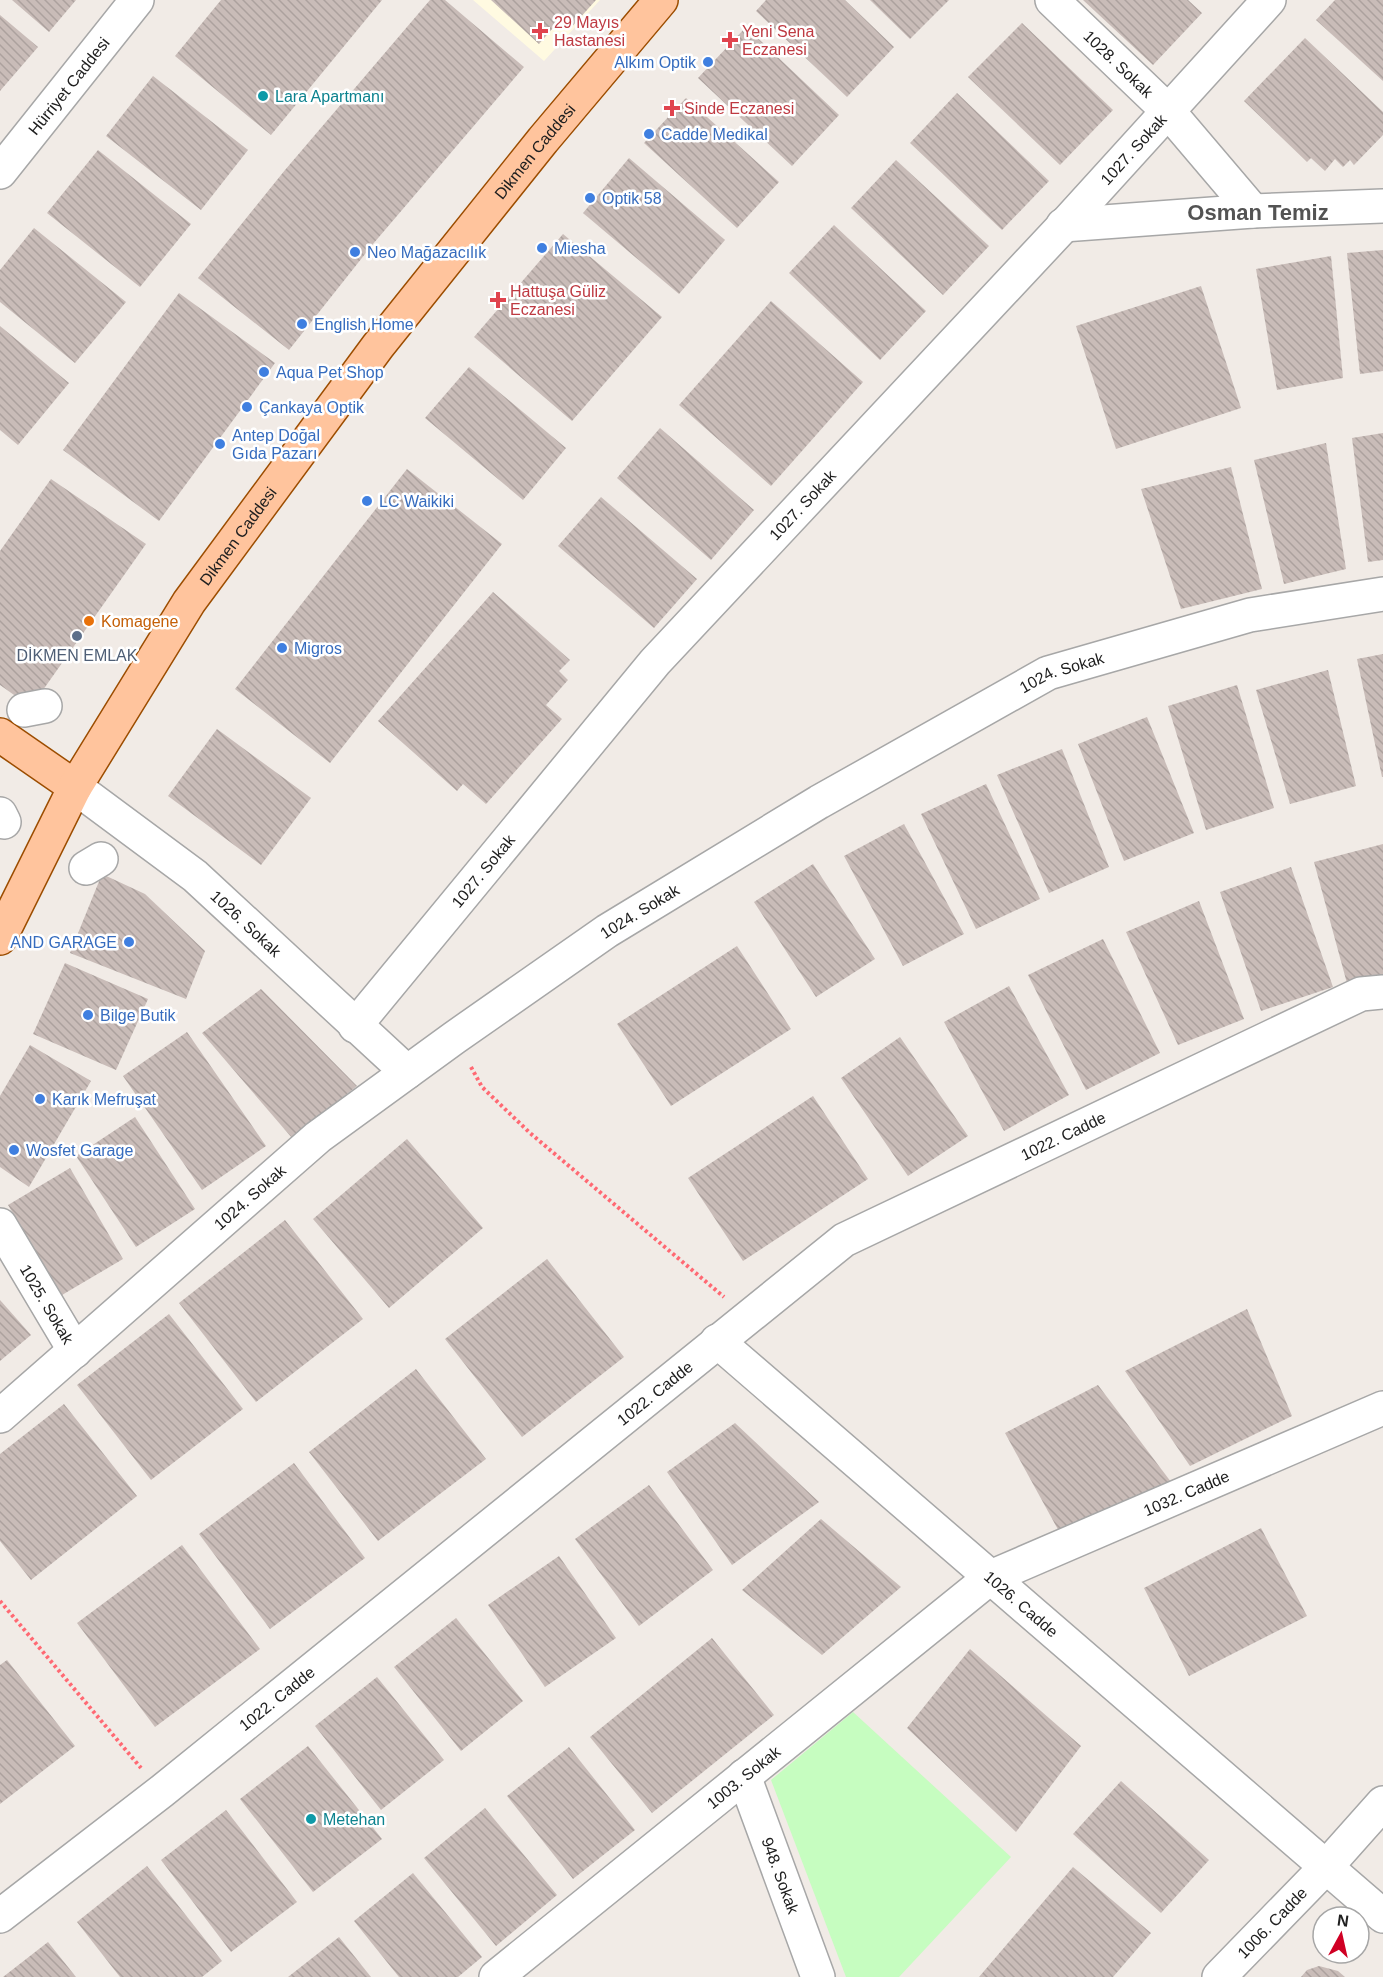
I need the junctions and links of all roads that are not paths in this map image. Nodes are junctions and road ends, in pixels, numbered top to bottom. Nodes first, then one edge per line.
1 (137, 0) edge
2 (661, 0) edge
3 (1052, 0) edge
4 (1269, 0) edge
5 (1168, 111) junction
6 (0, 172) edge
7 (1383, 206) edge
8 (1253, 211) junction
9 (1063, 225) junction
10 (1383, 594) edge
11 (0, 735) edge
12 (75, 787) junction
13 (0, 938) edge
14 (1383, 992) edge
15 (355, 1026) junction
16 (407, 1072) junction
17 (0, 1225) edge
18 (717, 1341) junction
19 (75, 1351) junction
20 (1383, 1408) edge
21 (0, 1416) edge
22 (991, 1577) junction
23 (744, 1776) junction
24 (1383, 1803) edge
25 (1326, 1867) junction
26 (0, 1916) edge
27 (1383, 1916) edge
28 (496, 1977) edge
29 (818, 1977) edge
30 (1219, 1977) edge

1 - 6 street, Hürriyet Caddesi
2 - 12 main road, Dikmen Caddesi
3 - 5 street, 1028. Sokak
4 - 5 street, 1027. Sokak
5 - 8 street, 1028. Sokak
5 - 9 street, 1027. Sokak
7 - 8 street
8 - 9 street
9 - 15 street, 1027. Sokak
10 - 16 street, 1024. Sokak
11 - 12 main road
12 - 13 main road, Dikmen Caddesi
12 - 15 street, 1026. Sokak
14 - 18 street, 1022. Cadde
15 - 16 street, 1026. Sokak
16 - 19 street, 1024. Sokak
17 - 19 street, 1025. Sokak
18 - 22 street, 1026. Cadde
18 - 26 street, 1022. Cadde
19 - 21 street, 1024. Sokak
20 - 22 street, 1032. Cadde
22 - 23 street, 1003. Sokak
22 - 25 street, 1026. Cadde
23 - 28 street, 1003. Sokak
23 - 29 street, 948. Sokak
24 - 25 street, 1006. Cadde
25 - 27 street
25 - 30 street, 1006. Cadde

